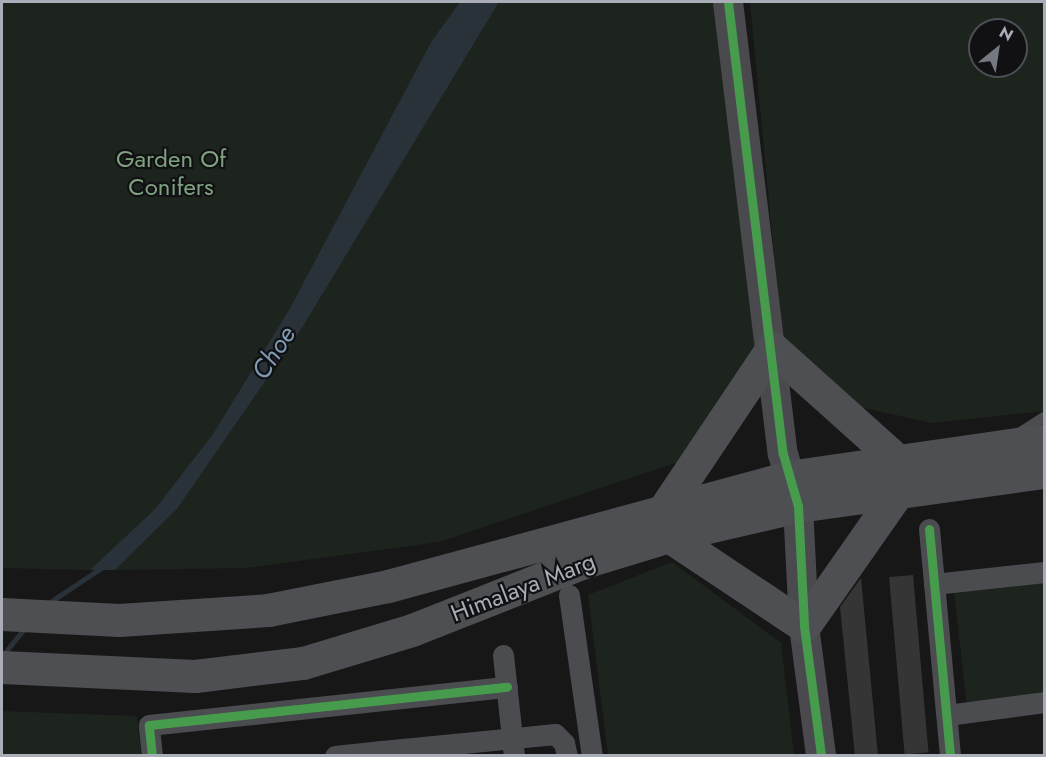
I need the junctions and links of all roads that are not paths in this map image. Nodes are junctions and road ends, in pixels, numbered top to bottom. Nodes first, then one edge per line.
1 (728, 2) edge
2 (772, 348) junction
3 (1044, 417) edge
4 (1044, 441) edge
5 (999, 447) junction
6 (897, 460) junction
7 (1044, 472) edge
8 (793, 492) junction
9 (897, 493) junction
10 (667, 522) junction
11 (929, 529) dead end
12 (1044, 572) edge
13 (934, 584) junction
14 (569, 595) dead end
15 (2, 614) edge
16 (804, 626) junction
17 (503, 655) dead end
18 (2, 667) edge
19 (507, 687) junction
20 (1044, 702) edge
21 (946, 715) junction
22 (513, 747) edge
23 (382, 753) edge
24 (152, 756) edge
25 (335, 756) edge
26 (567, 756) edge
27 (592, 756) edge
28 (821, 756) edge
29 (950, 756) edge

1 - 2 street
2 - 6 main road
2 - 8 street
2 - 10 main road
3 - 5 lane
4 - 5 main road, Himalaya Marg
5 - 6 main road, Himalaya Marg
6 - 8 main road, Himalaya Marg
7 - 9 main road, Himalaya Marg
8 - 9 main road, Himalaya Marg
8 - 10 main road, Himalaya Marg
8 - 16 street
9 - 16 main road
10 - 15 main road, Himalaya Marg
10 - 16 main road
10 - 18 main road, Himalaya Marg
11 - 13 street
12 - 13 street
13 - 21 street
14 - 27 street
16 - 28 street
17 - 19 street
19 - 22 street
19 - 24 street
20 - 21 street
21 - 29 street
22 - 23 street
22 - 26 street
23 - 25 street

